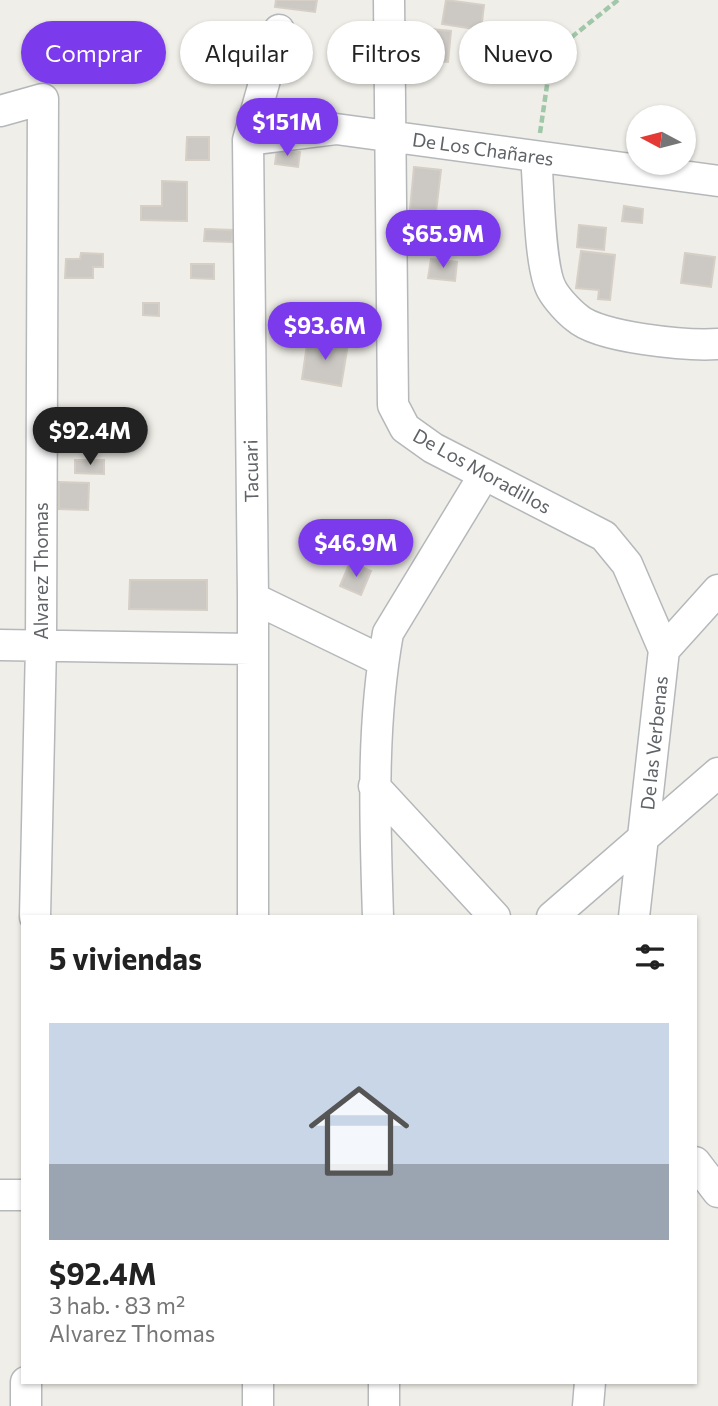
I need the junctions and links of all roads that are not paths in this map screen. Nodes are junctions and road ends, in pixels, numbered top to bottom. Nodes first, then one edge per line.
1 (389, 0) edge
2 (264, 84) edge
3 (0, 111) edge
4 (390, 136) junction
5 (248, 140) junction
6 (536, 157) junction
7 (718, 181) edge
8 (718, 344) edge
9 (484, 475) junction
10 (718, 590) edge
11 (253, 598) junction
12 (0, 645) edge
13 (41, 645) junction
14 (251, 649) junction
15 (664, 650) junction
16 (383, 661) junction
17 (718, 773) edge
18 (374, 786) junction
19 (643, 838) junction
20 (35, 915) edge
21 (253, 915) edge
22 (379, 915) edge
23 (493, 915) edge
24 (554, 915) edge
25 (634, 915) edge
26 (697, 1165) edge
27 (718, 1192) edge
28 (0, 1195) edge
29 (21, 1195) edge
30 (26, 1384) edge
31 (258, 1384) edge
32 (384, 1384) edge
33 (590, 1384) edge
34 (26, 1406) edge
35 (258, 1406) edge
36 (384, 1406) edge
37 (588, 1406) edge

1 - 4 street, De Los Moradillos
2 - 5 street, Tacuari
3 - 13 street, Alvarez Thomas
4 - 5 street, De Los Chañares
4 - 6 street, De Los Chañares
4 - 9 street, De Los Moradillos
5 - 11 street, Tacuari
6 - 7 street, De Los Chañares
6 - 8 street
9 - 15 street, De Los Moradillos
9 - 16 street
10 - 15 street, De las Verbenas
11 - 14 street, Tacuari
11 - 16 street
12 - 13 street
13 - 14 street
13 - 20 street, Alvarez Thomas
14 - 21 street, Tacuari
15 - 19 street, De las Verbenas
16 - 18 street
17 - 19 street
18 - 22 street
18 - 23 street
19 - 24 street
19 - 25 street, De las Verbenas
26 - 27 street
28 - 29 street
30 - 34 street
31 - 35 street
32 - 36 street
33 - 37 street

